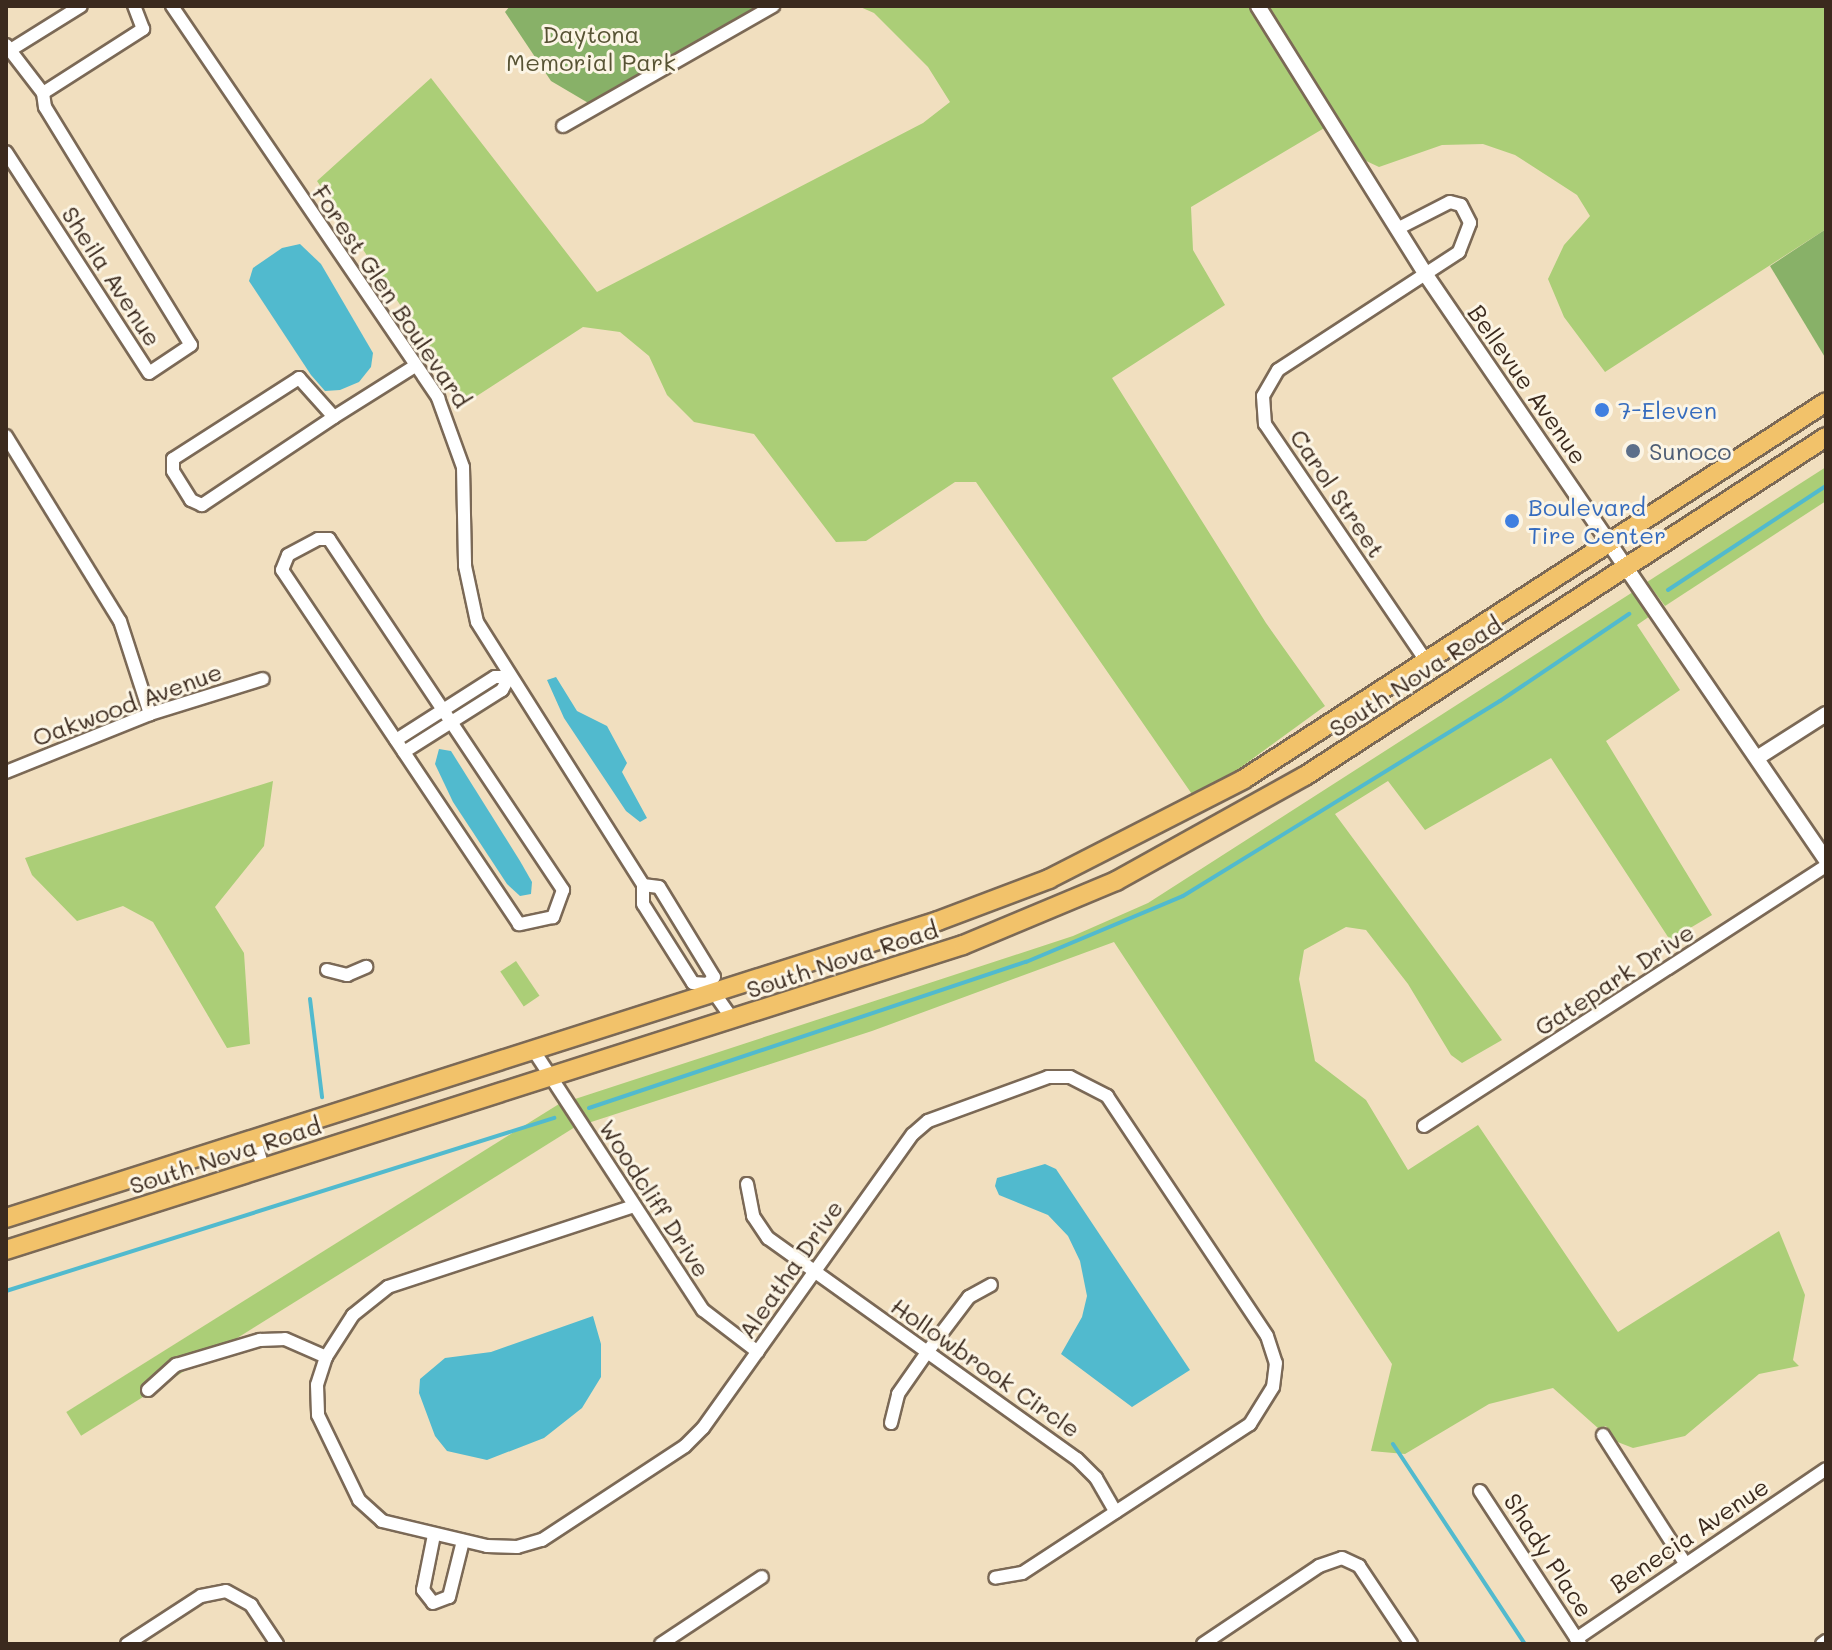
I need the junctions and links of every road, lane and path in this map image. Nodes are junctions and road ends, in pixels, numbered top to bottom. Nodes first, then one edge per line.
1 (81, 6) edge
2 (172, 6) edge
3 (773, 6) edge
4 (1258, 6) edge
5 (139, 8) edge
6 (9, 47) edge
7 (43, 93) junction
8 (563, 126) dead end
9 (6, 152) edge
10 (1397, 229) junction
11 (1426, 275) junction
12 (415, 366) junction
13 (1826, 402) edge
14 (334, 417) junction
15 (6, 436) edge
16 (1826, 437) edge
17 (1611, 541) junction
18 (1627, 566) junction
19 (1426, 661) junction
20 (509, 677) junction
21 (263, 679) dead end
22 (444, 709) junction
23 (150, 714) junction
24 (1826, 714) edge
25 (452, 720) junction
26 (396, 740) junction
27 (404, 752) junction
28 (1757, 758) junction
29 (6, 772) edge
30 (1826, 860) edge
31 (1826, 866) edge
32 (1049, 879) junction
33 (643, 885) junction
34 (1061, 906) junction
35 (366, 967) dead end
36 (327, 970) dead end
37 (711, 988) junction
38 (732, 1019) junction
39 (534, 1051) junction
40 (549, 1077) junction
41 (1424, 1126) dead end
42 (255, 1140) junction
43 (263, 1168) junction
44 (747, 1184) dead end
45 (634, 1206) junction
46 (6, 1218) edge
47 (6, 1250) edge
48 (814, 1273) junction
49 (991, 1285) dead end
50 (928, 1351) junction
51 (758, 1352) junction
52 (326, 1357) junction
53 (148, 1390) dead end
54 (891, 1423) dead end
55 (1603, 1435) dead end
56 (1826, 1469) edge
57 (1480, 1491) dead end
58 (1116, 1512) junction
59 (434, 1535) junction
60 (463, 1541) junction
61 (1685, 1563) junction
62 (762, 1577) dead end
63 (995, 1578) dead end
64 (1578, 1642) edge
65 (127, 1644) edge
66 (277, 1644) edge
67 (661, 1644) edge
68 (1203, 1644) edge
69 (1411, 1644) edge

1 - 6 street
2 - 12 street, Forest Glen Boulevard
3 - 8 street
4 - 10 street, Bellevue Avenue
5 - 7 street
6 - 7 street
7 - 9 street, Sheila Avenue
10 - 11 street, Bellevue Avenue
10 - 11 street, Carol Street
11 - 17 street, Bellevue Avenue
11 - 19 street, Carol Street
12 - 14 street
12 - 20 street, Forest Glen Boulevard
13 - 17 main road, South Nova Road
14 - 14 street
15 - 23 street
16 - 18 main road, South Nova Road
17 - 18 street, Bellevue Avenue
17 - 19 main road, South Nova Road
18 - 28 street, Bellevue Avenue
18 - 34 main road, South Nova Road
19 - 32 main road, South Nova Road
20 - 22 street
20 - 25 street
20 - 33 street, Forest Glen Boulevard
21 - 23 street, Oakwood Avenue
22 - 25 street
22 - 26 street
22 - 26 street
23 - 29 street, Oakwood Avenue
24 - 28 street
25 - 27 street
25 - 27 street
26 - 27 street
28 - 30 street, Bellevue Avenue
31 - 41 street, Gatepark Drive
32 - 34 street
32 - 37 main road, South Nova Road
33 - 37 street, Forest Glen Boulevard
33 - 37 street, Forest Glen Boulevard
34 - 38 main road, South Nova Road
35 - 36 street
37 - 38 street
37 - 39 main road, South Nova Road
38 - 40 main road, South Nova Road
39 - 40 street, Woodcliff Drive
39 - 42 main road, South Nova Road
40 - 43 main road, South Nova Road
40 - 45 street, Woodcliff Drive
42 - 43 street
42 - 46 main road, South Nova Road
43 - 47 main road, South Nova Road
44 - 48 street, Hollowbrook Circle
45 - 51 street, Woodcliff Drive
45 - 52 street, Aleatha Drive
48 - 50 street, Hollowbrook Circle
48 - 51 street, Aleatha Drive
48 - 58 street, Aleatha Drive
49 - 50 street
50 - 54 street
50 - 58 street, Hollowbrook Circle
51 - 60 street, Aleatha Drive
52 - 53 street
52 - 59 street, Aleatha Drive
55 - 61 street
56 - 61 street, Benecia Avenue
57 - 64 street, Shady Place
58 - 63 street, Aleatha Drive
59 - 60 street, Aleatha Drive
59 - 60 street
61 - 64 street, Benecia Avenue
62 - 67 street
65 - 66 street
68 - 69 street

